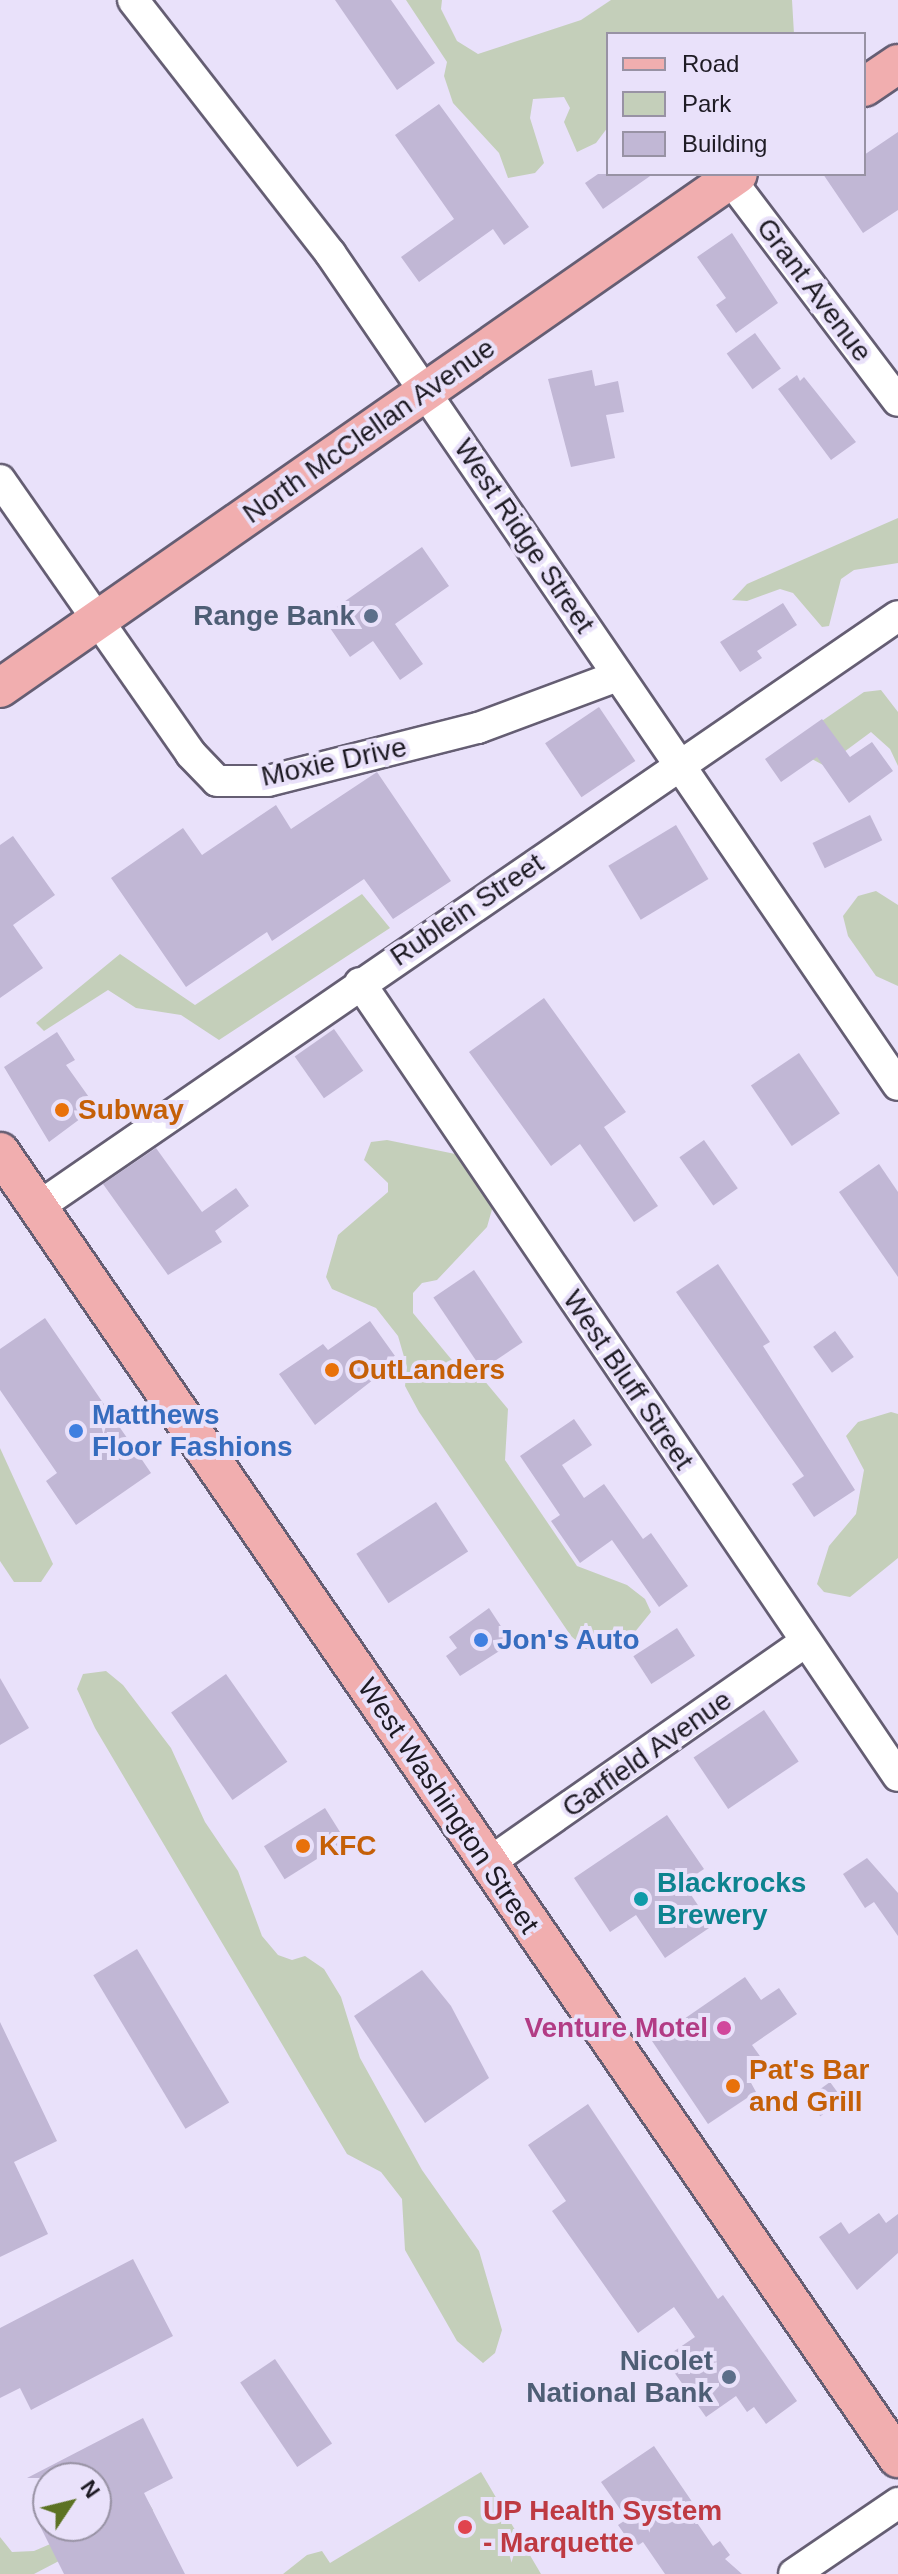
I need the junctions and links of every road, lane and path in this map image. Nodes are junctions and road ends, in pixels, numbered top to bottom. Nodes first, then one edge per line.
1 (133, 0) edge
2 (898, 64) edge
3 (866, 86) edge
4 (734, 177) edge
5 (426, 391) junction
6 (898, 401) edge
7 (0, 480) edge
8 (898, 616) edge
9 (97, 621) junction
10 (618, 676) junction
11 (0, 688) edge
12 (678, 765) junction
13 (360, 983) junction
14 (898, 1085) edge
15 (0, 1152) edge
16 (38, 1207) junction
17 (805, 1642) junction
18 (898, 1776) edge
19 (487, 1864) junction
20 (898, 2458) edge
21 (898, 2503) edge
22 (794, 2574) edge

1 - 5 street, West Ridge Street
2 - 3 main road
4 - 5 main road, North McClellan Avenue
4 - 6 street, Grant Avenue
5 - 9 main road, North McClellan Avenue
5 - 10 street, West Ridge Street
7 - 9 street, Moxie Drive
8 - 12 street, Rublein Street
9 - 10 street, Moxie Drive
9 - 11 main road, North McClellan Avenue
10 - 12 street, West Ridge Street
12 - 13 street, Rublein Street
12 - 14 street, West Ridge Street
13 - 16 street, Rublein Street
13 - 17 street, West Bluff Street
15 - 16 main road, West Washington Street
16 - 19 main road, West Washington Street
17 - 18 street, West Bluff Street
17 - 19 street, Garfield Avenue
19 - 20 main road, West Washington Street
21 - 22 street

